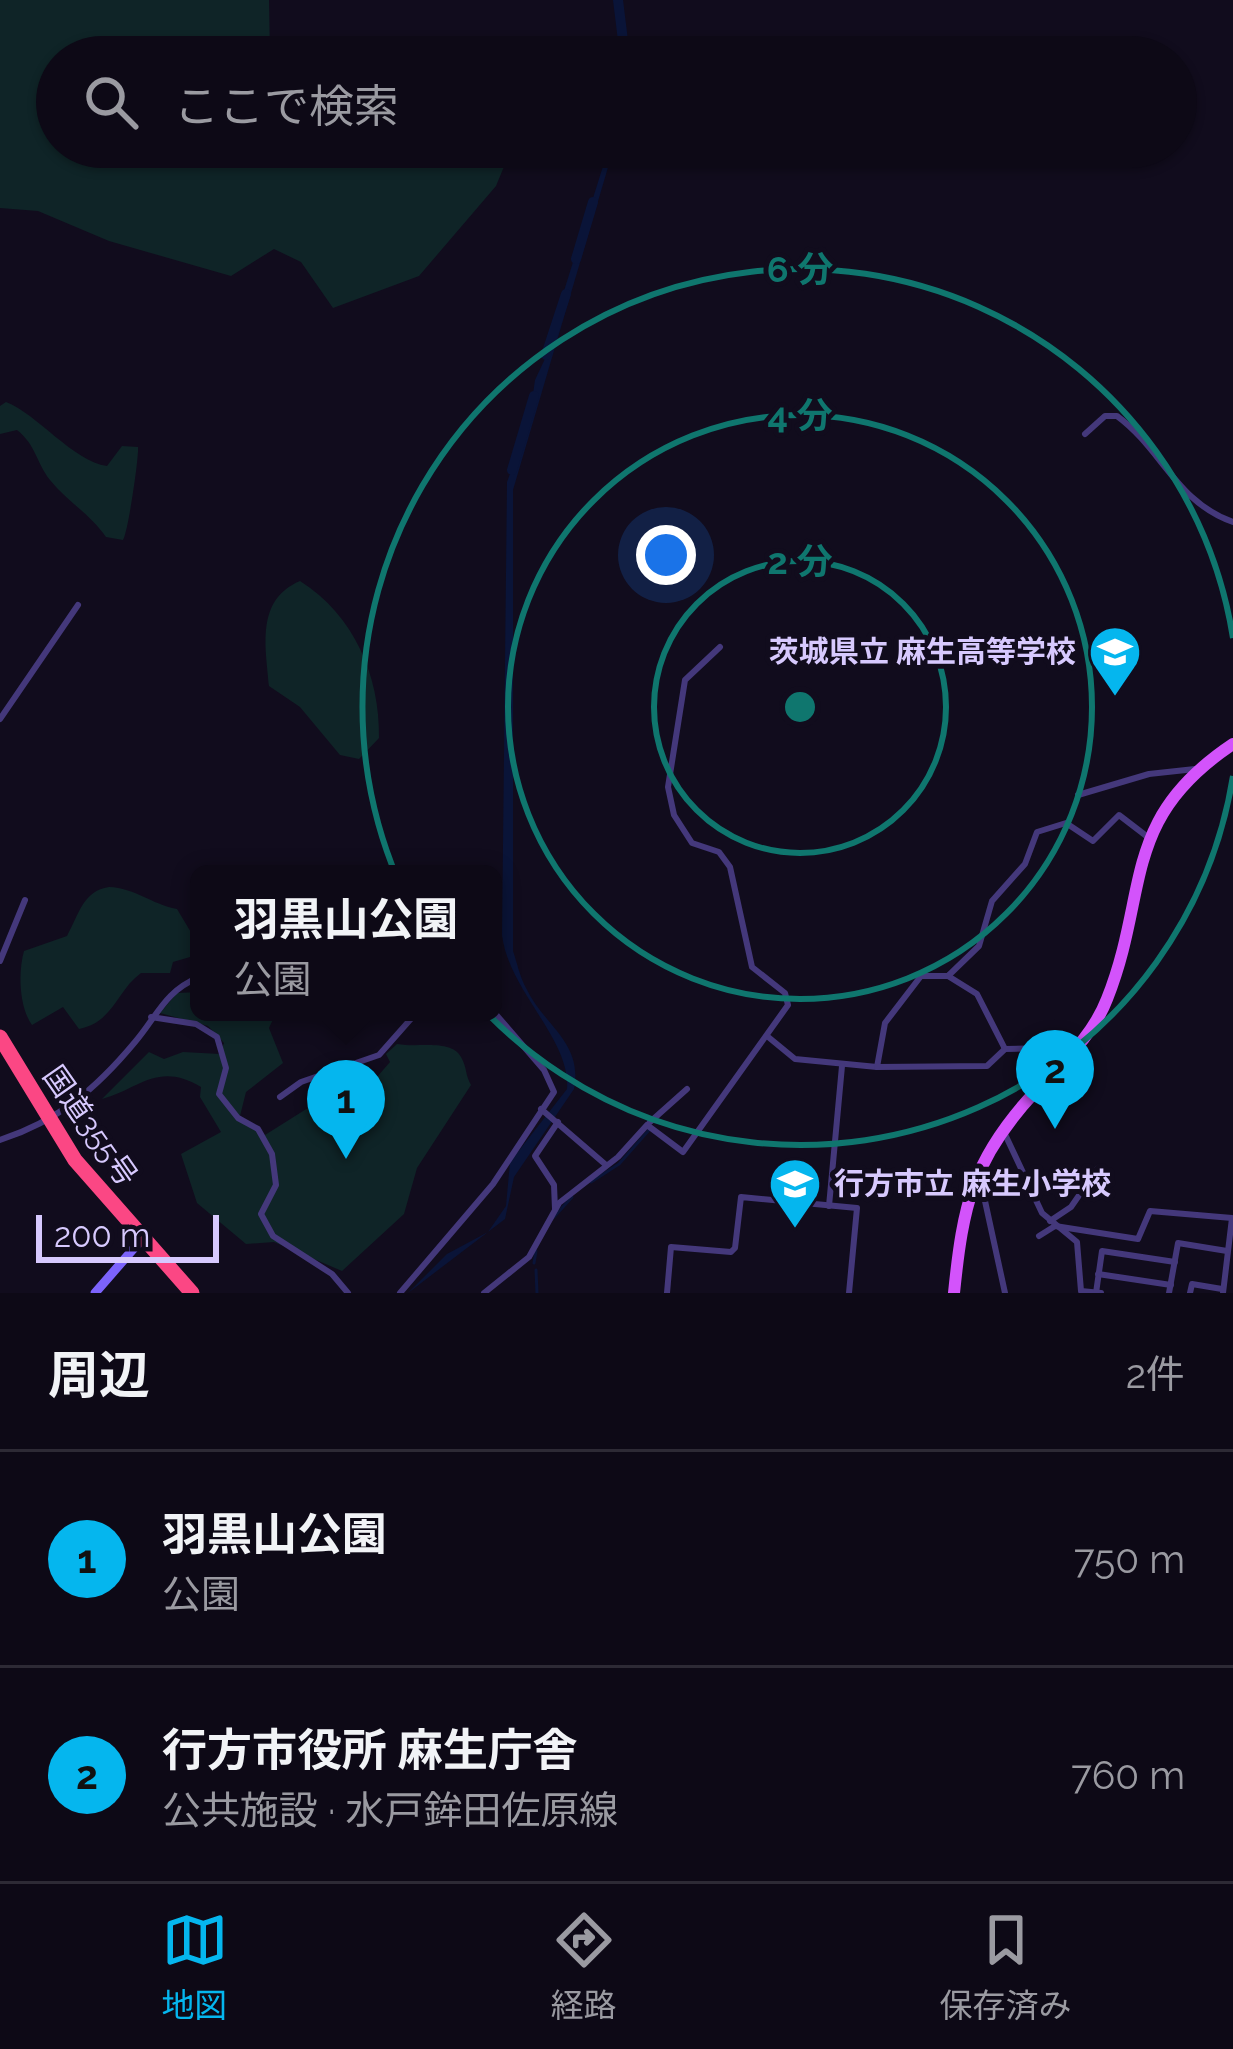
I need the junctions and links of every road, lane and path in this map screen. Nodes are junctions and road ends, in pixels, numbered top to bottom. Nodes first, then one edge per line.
1 (1084, 434) dead end
2 (1233, 522) edge
3 (78, 605) dead end
4 (720, 647) dead end
5 (0, 719) edge
6 (1233, 744) edge
7 (1198, 768) junction
8 (1078, 795) dead end
9 (1149, 838) junction
10 (25, 900) dead end
11 (0, 962) edge
12 (948, 976) junction
13 (190, 982) edge
14 (151, 1017) junction
15 (410, 1021) edge
16 (501, 1021) edge
17 (766, 1036) junction
18 (0, 1037) edge
19 (1005, 1049) junction
20 (1070, 1057) junction
21 (842, 1065) junction
22 (878, 1067) junction
23 (687, 1089) dead end
24 (280, 1097) dead end
25 (543, 1110) junction
26 (48, 1121) junction
27 (558, 1121) junction
28 (647, 1125) junction
29 (1003, 1129) junction
30 (0, 1140) edge
31 (606, 1165) junction
32 (1097, 1168) dead end
33 (977, 1169) junction
34 (829, 1206) junction
35 (555, 1209) junction
36 (1053, 1224) junction
37 (1039, 1236) dead end
38 (142, 1239) junction
39 (1227, 1251) junction
40 (1175, 1262) junction
41 (1098, 1274) junction
42 (1170, 1289) edge
43 (1222, 1291) edge
44 (95, 1293) edge
45 (192, 1293) edge
46 (348, 1293) edge
47 (400, 1293) edge
48 (484, 1293) edge
49 (667, 1293) edge
50 (849, 1293) edge
51 (954, 1293) edge
52 (1005, 1293) edge
53 (1098, 1293) edge
54 (1190, 1293) edge

1 - 2 street
3 - 5 street
4 - 17 street
6 - 7 main road
7 - 8 street
7 - 9 main road
9 - 12 street
9 - 20 main road
10 - 11 street
12 - 19 street
12 - 22 street
13 - 14 street
14 - 26 street
14 - 46 street
15 - 24 street
16 - 25 street
17 - 21 street
17 - 28 street
18 - 26 highway, 国道355号
19 - 20 street
19 - 22 street
20 - 29 main road
21 - 22 street
21 - 34 street
23 - 28 street
25 - 27 street
25 - 47 street
26 - 30 street
26 - 38 highway, 国道355号
27 - 31 street
27 - 35 street
28 - 31 street
29 - 33 main road
29 - 36 street
31 - 35 street
32 - 36 street
33 - 51 main road
33 - 52 street
34 - 49 street
34 - 50 street
35 - 48 street
36 - 37 street
36 - 39 street
36 - 53 street
38 - 44 street
38 - 45 highway, 国道355号
39 - 40 street
39 - 43 street
40 - 41 street
40 - 42 street
41 - 42 street
41 - 53 street
43 - 54 street

